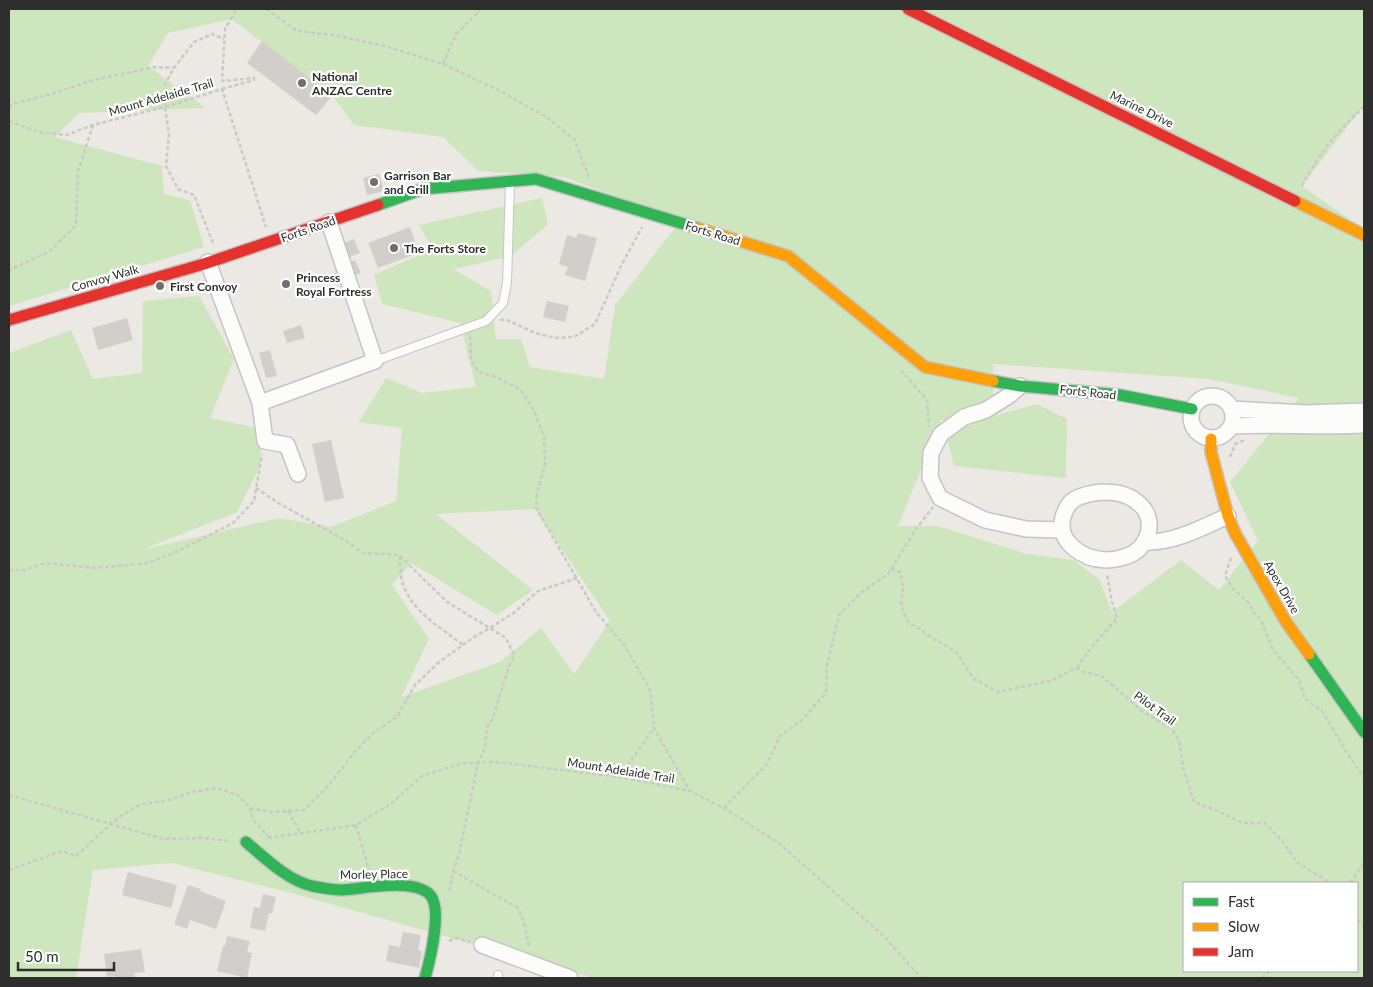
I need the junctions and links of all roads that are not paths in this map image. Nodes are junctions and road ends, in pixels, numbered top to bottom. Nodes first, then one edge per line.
1 (908, 9) edge
2 (510, 181) junction
3 (328, 222) junction
4 (1364, 235) edge
5 (214, 260) junction
6 (9, 320) edge
7 (375, 361) junction
8 (1020, 386) junction
9 (260, 403) junction
10 (1192, 409) junction
11 (1232, 409) junction
12 (1364, 411) edge
13 (1364, 425) edge
14 (1232, 426) junction
15 (1211, 439) junction
16 (298, 474) dead end
17 (1228, 516) junction
18 (1062, 530) junction
19 (1146, 542) junction
20 (1364, 732) edge
21 (246, 842) road end
22 (482, 945) road end
23 (425, 978) edge
24 (570, 978) edge

1 - 4 street, Marine Drive
2 - 3 street, Forts Road
2 - 7 lane
2 - 8 street, Forts Road
3 - 5 street, Forts Road
3 - 7 street
5 - 6 street, Convoy Walk
5 - 9 street
7 - 9 street
8 - 10 street, Forts Road
8 - 18 street
9 - 16 street
10 - 11 street
10 - 15 street
11 - 12 street
11 - 14 street
13 - 14 street
14 - 15 street
15 - 17 street, Apex Drive
17 - 19 street
17 - 20 street, Apex Drive
18 - 19 street
18 - 19 street
21 - 23 street, Morley Place
22 - 24 street

